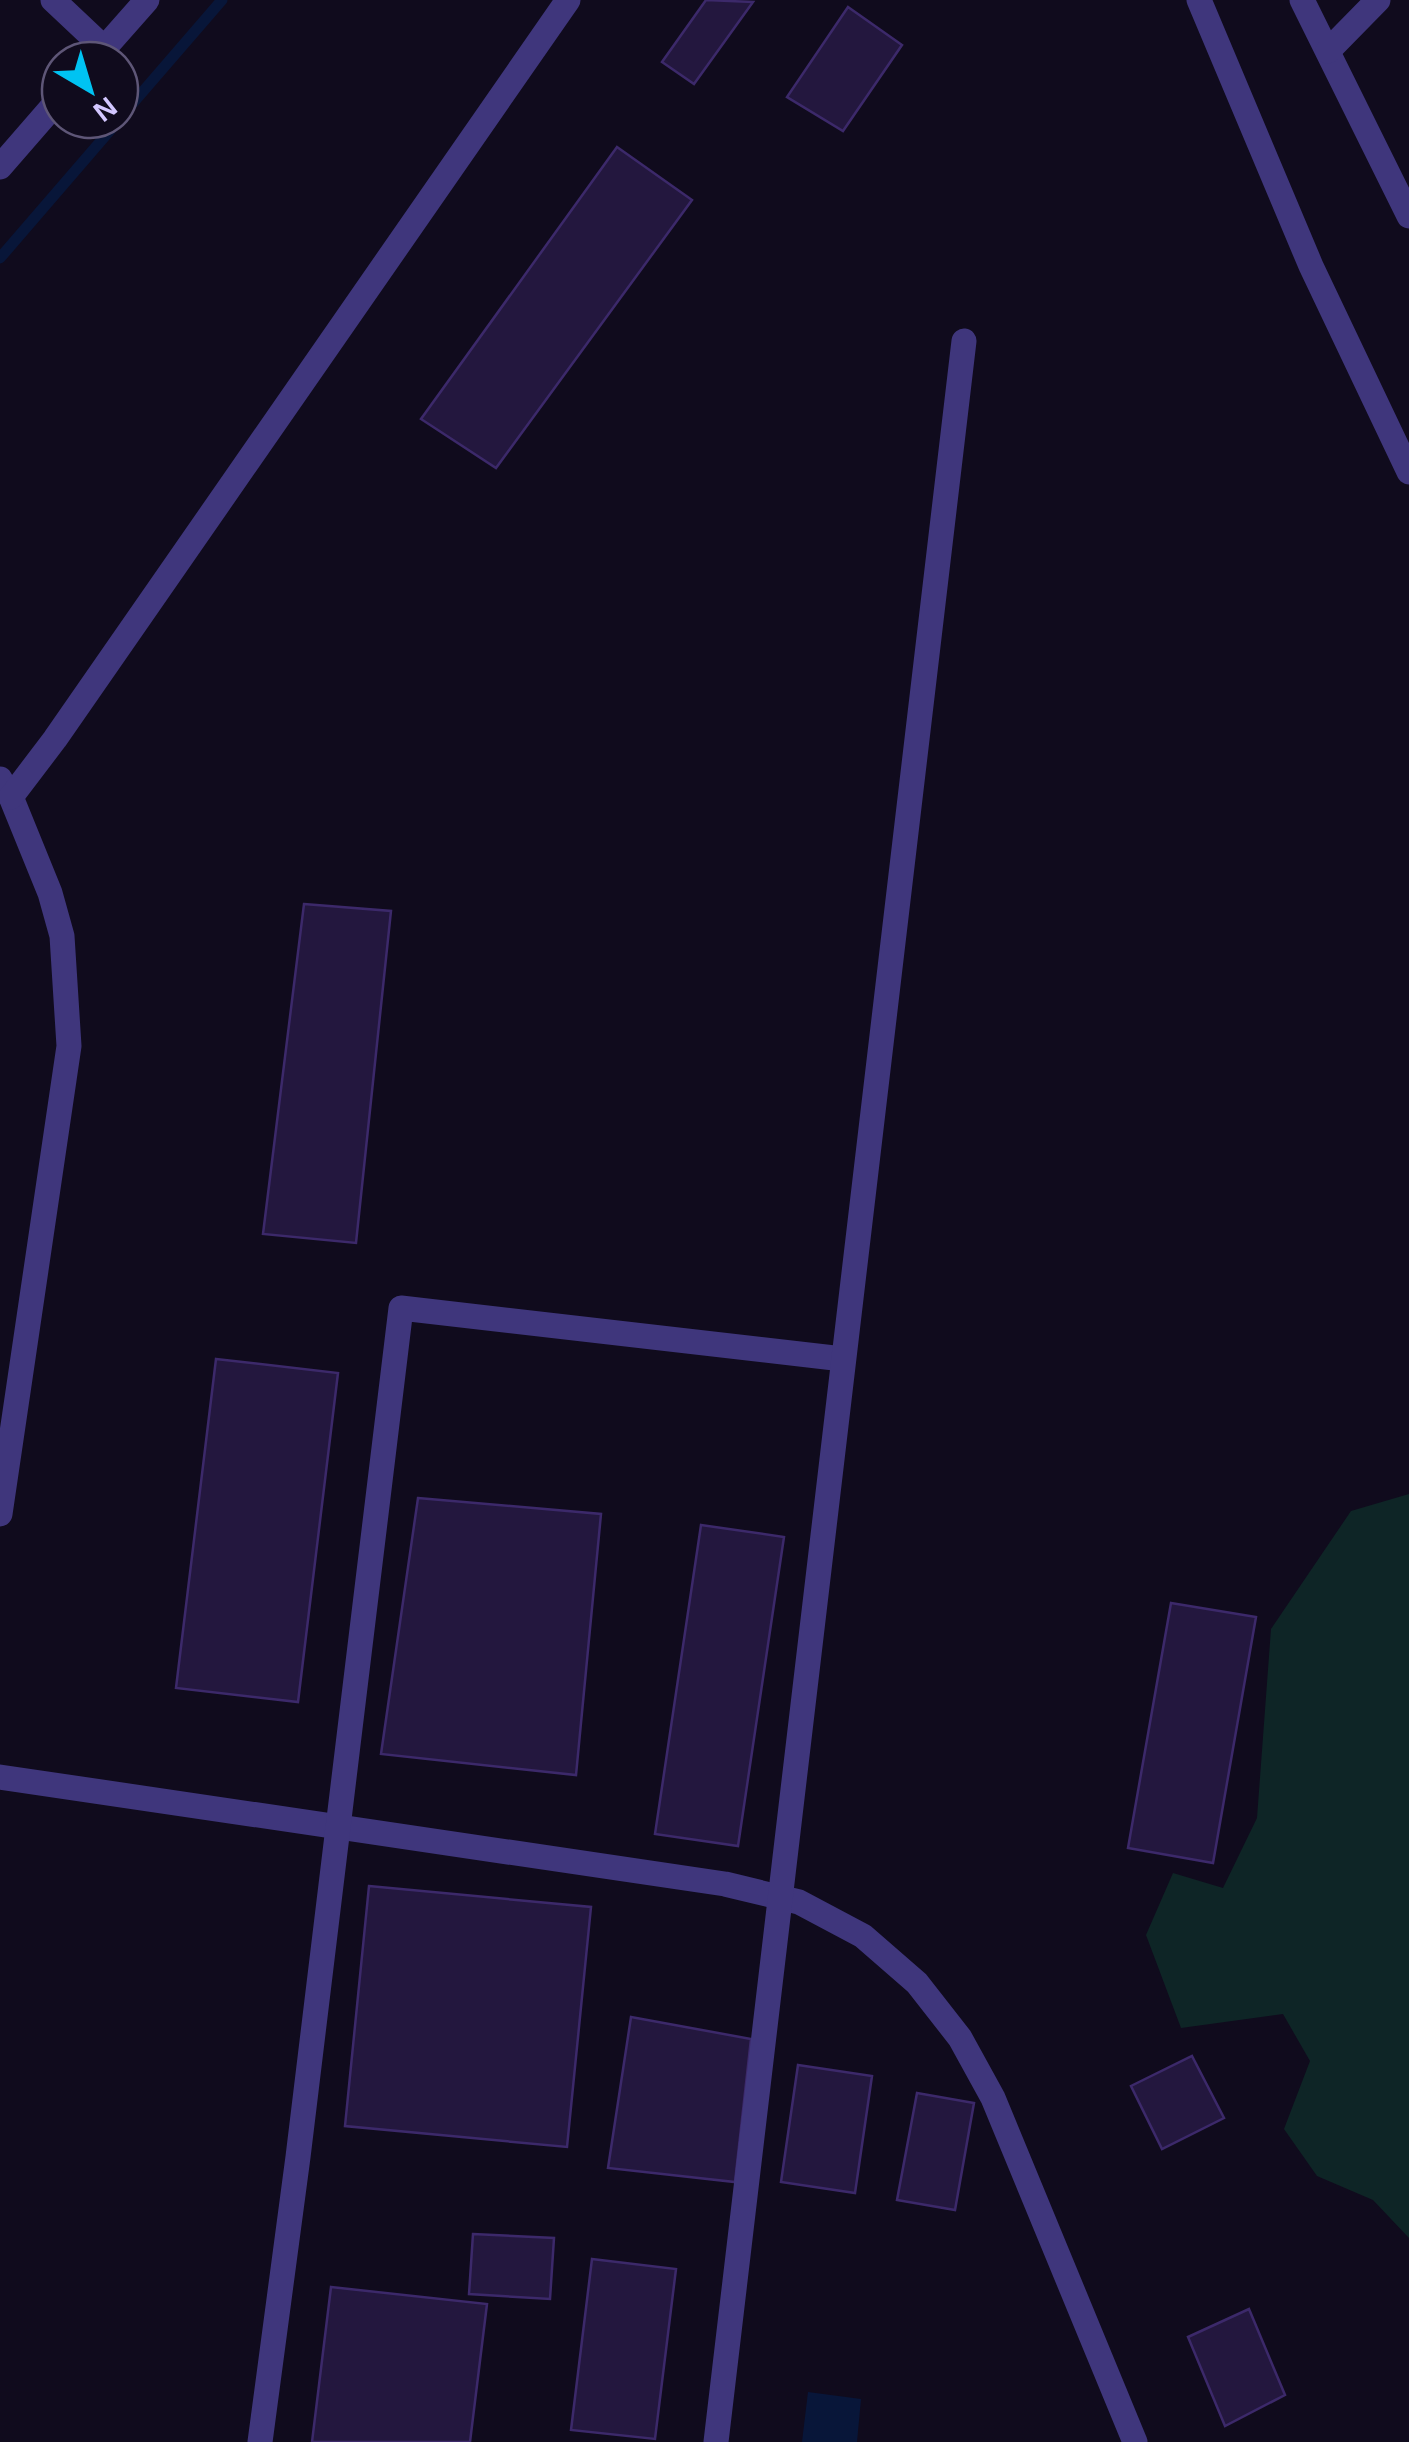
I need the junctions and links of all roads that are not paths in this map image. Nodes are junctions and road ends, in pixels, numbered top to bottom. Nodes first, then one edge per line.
1 (53, 0) edge
2 (147, 0) edge
3 (568, 0) edge
4 (1199, 0) edge
5 (1302, 0) edge
6 (1378, 0) edge
7 (87, 40) edge
8 (111, 40) edge
9 (1328, 51) junction
10 (40, 121) edge
11 (0, 166) edge
12 (1409, 216) edge
13 (964, 341) dead end
14 (1409, 472) edge
15 (5, 788) edge
16 (842, 1359) junction
17 (0, 1514) edge
18 (0, 1777) edge
19 (337, 1827) junction
20 (779, 1897) junction
21 (260, 2442) edge
22 (716, 2442) edge
23 (1135, 2442) edge

1 - 7 street
2 - 8 street
3 - 15 street
4 - 14 street
5 - 9 street
6 - 9 street
9 - 12 street
10 - 11 street
13 - 16 street
15 - 17 street
16 - 19 street
16 - 20 street
18 - 19 street
19 - 20 street
19 - 21 street
20 - 22 street
20 - 23 street

